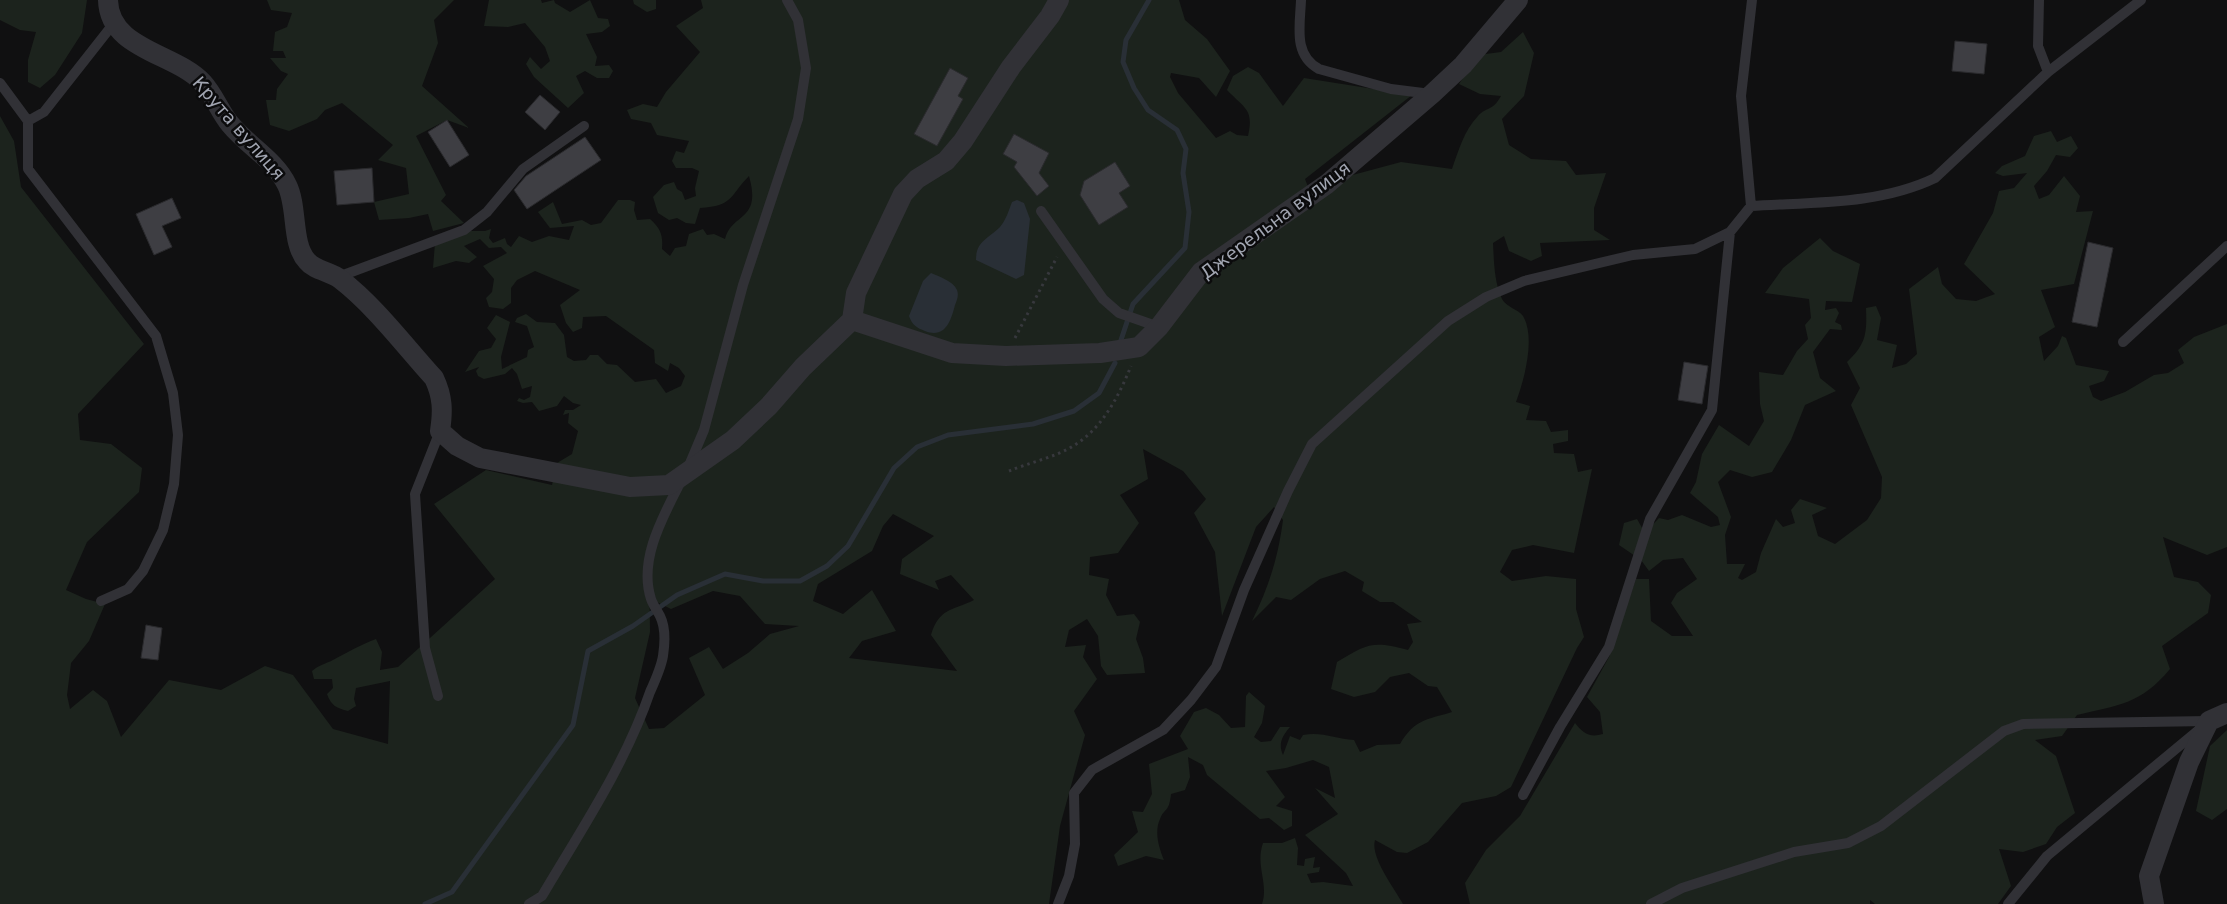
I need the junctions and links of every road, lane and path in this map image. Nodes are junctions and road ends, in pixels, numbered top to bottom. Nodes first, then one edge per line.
1 (108, 0) edge
2 (787, 0) edge
3 (1059, 0) edge
4 (1300, 0) edge
5 (1518, 0) edge
6 (1752, 0) edge
7 (2039, 0) edge
8 (2141, 0) edge
9 (114, 23) junction
10 (2048, 72) junction
11 (0, 83) edge
12 (1432, 94) junction
13 (28, 121) junction
14 (584, 126) dead end
15 (1751, 206) junction
16 (1041, 211) dead end
17 (1730, 232) junction
18 (1064, 244) junction
19 (2227, 246) edge
20 (338, 277) junction
21 (852, 320) junction
22 (1159, 327) junction
23 (2123, 342) dead end
24 (1139, 347) junction
25 (1006, 356) junction
26 (440, 431) junction
27 (1008, 471) dead end
28 (685, 473) junction
29 (101, 600) dead end
30 (438, 696) dead end
31 (2218, 717) edge
32 (1523, 795) dead end
33 (529, 904) edge
34 (1058, 904) edge
35 (1651, 904) edge
36 (2008, 904) edge
37 (2154, 904) edge

1 - 9 street
2 - 28 lane
3 - 21 street
4 - 12 lane
5 - 12 street, Джерельна вулиця
6 - 15 lane
7 - 10 lane
8 - 10 lane
9 - 13 lane
9 - 20 street, Крута вулиця
10 - 15 lane
11 - 13 lane
12 - 22 street, Джерельна вулиця
13 - 29 lane
14 - 20 lane
15 - 17 lane
16 - 18 lane
17 - 32 lane
17 - 34 lane
18 - 22 lane
18 - 25 path
19 - 23 lane
20 - 26 street
21 - 25 street
21 - 28 street
22 - 24 street, Джерельна вулиця
24 - 25 street
24 - 27 path
26 - 28 street
26 - 30 lane
28 - 33 lane
31 - 35 lane
31 - 36 lane
31 - 37 street

